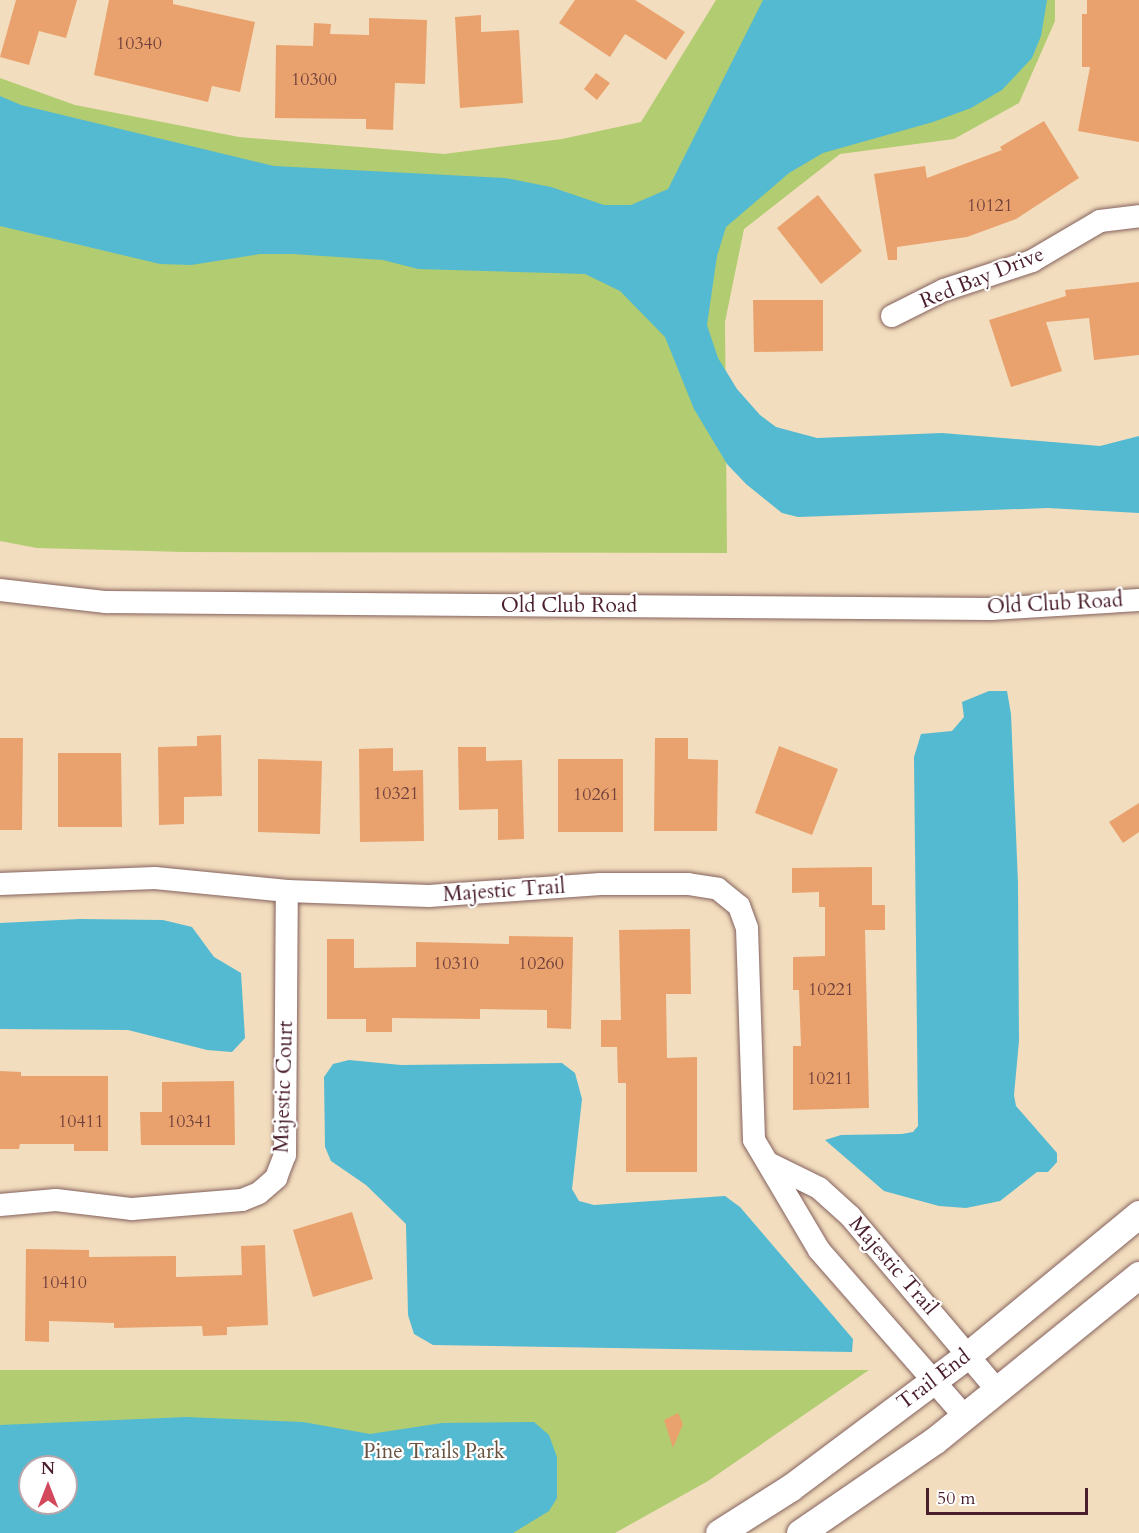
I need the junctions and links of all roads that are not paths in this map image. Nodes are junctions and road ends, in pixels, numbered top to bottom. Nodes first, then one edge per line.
1 (1139, 216) edge
2 (892, 316) dead end
3 (0, 590) edge
4 (1139, 600) edge
5 (0, 884) edge
6 (287, 891) junction
7 (770, 1164) junction
8 (0, 1205) edge
9 (1139, 1214) edge
10 (1139, 1275) edge
11 (968, 1354) junction
12 (934, 1381) junction
13 (998, 1390) junction
14 (965, 1417) junction
15 (719, 1533) edge
16 (800, 1533) edge

1 - 2 street, Red Bay Drive
3 - 4 street, Old Club Road
5 - 6 street, Majestic Trail
6 - 7 street, Majestic Trail
6 - 8 street, Majestic Court
7 - 11 street, Majestic Trail
7 - 12 street, Majestic Trail
9 - 11 street, Trail End
10 - 13 street
11 - 12 street, Trail End
11 - 13 street, Majestic Trail
12 - 14 street, Majestic Trail
12 - 15 street, Trail End
13 - 14 street
14 - 16 street

